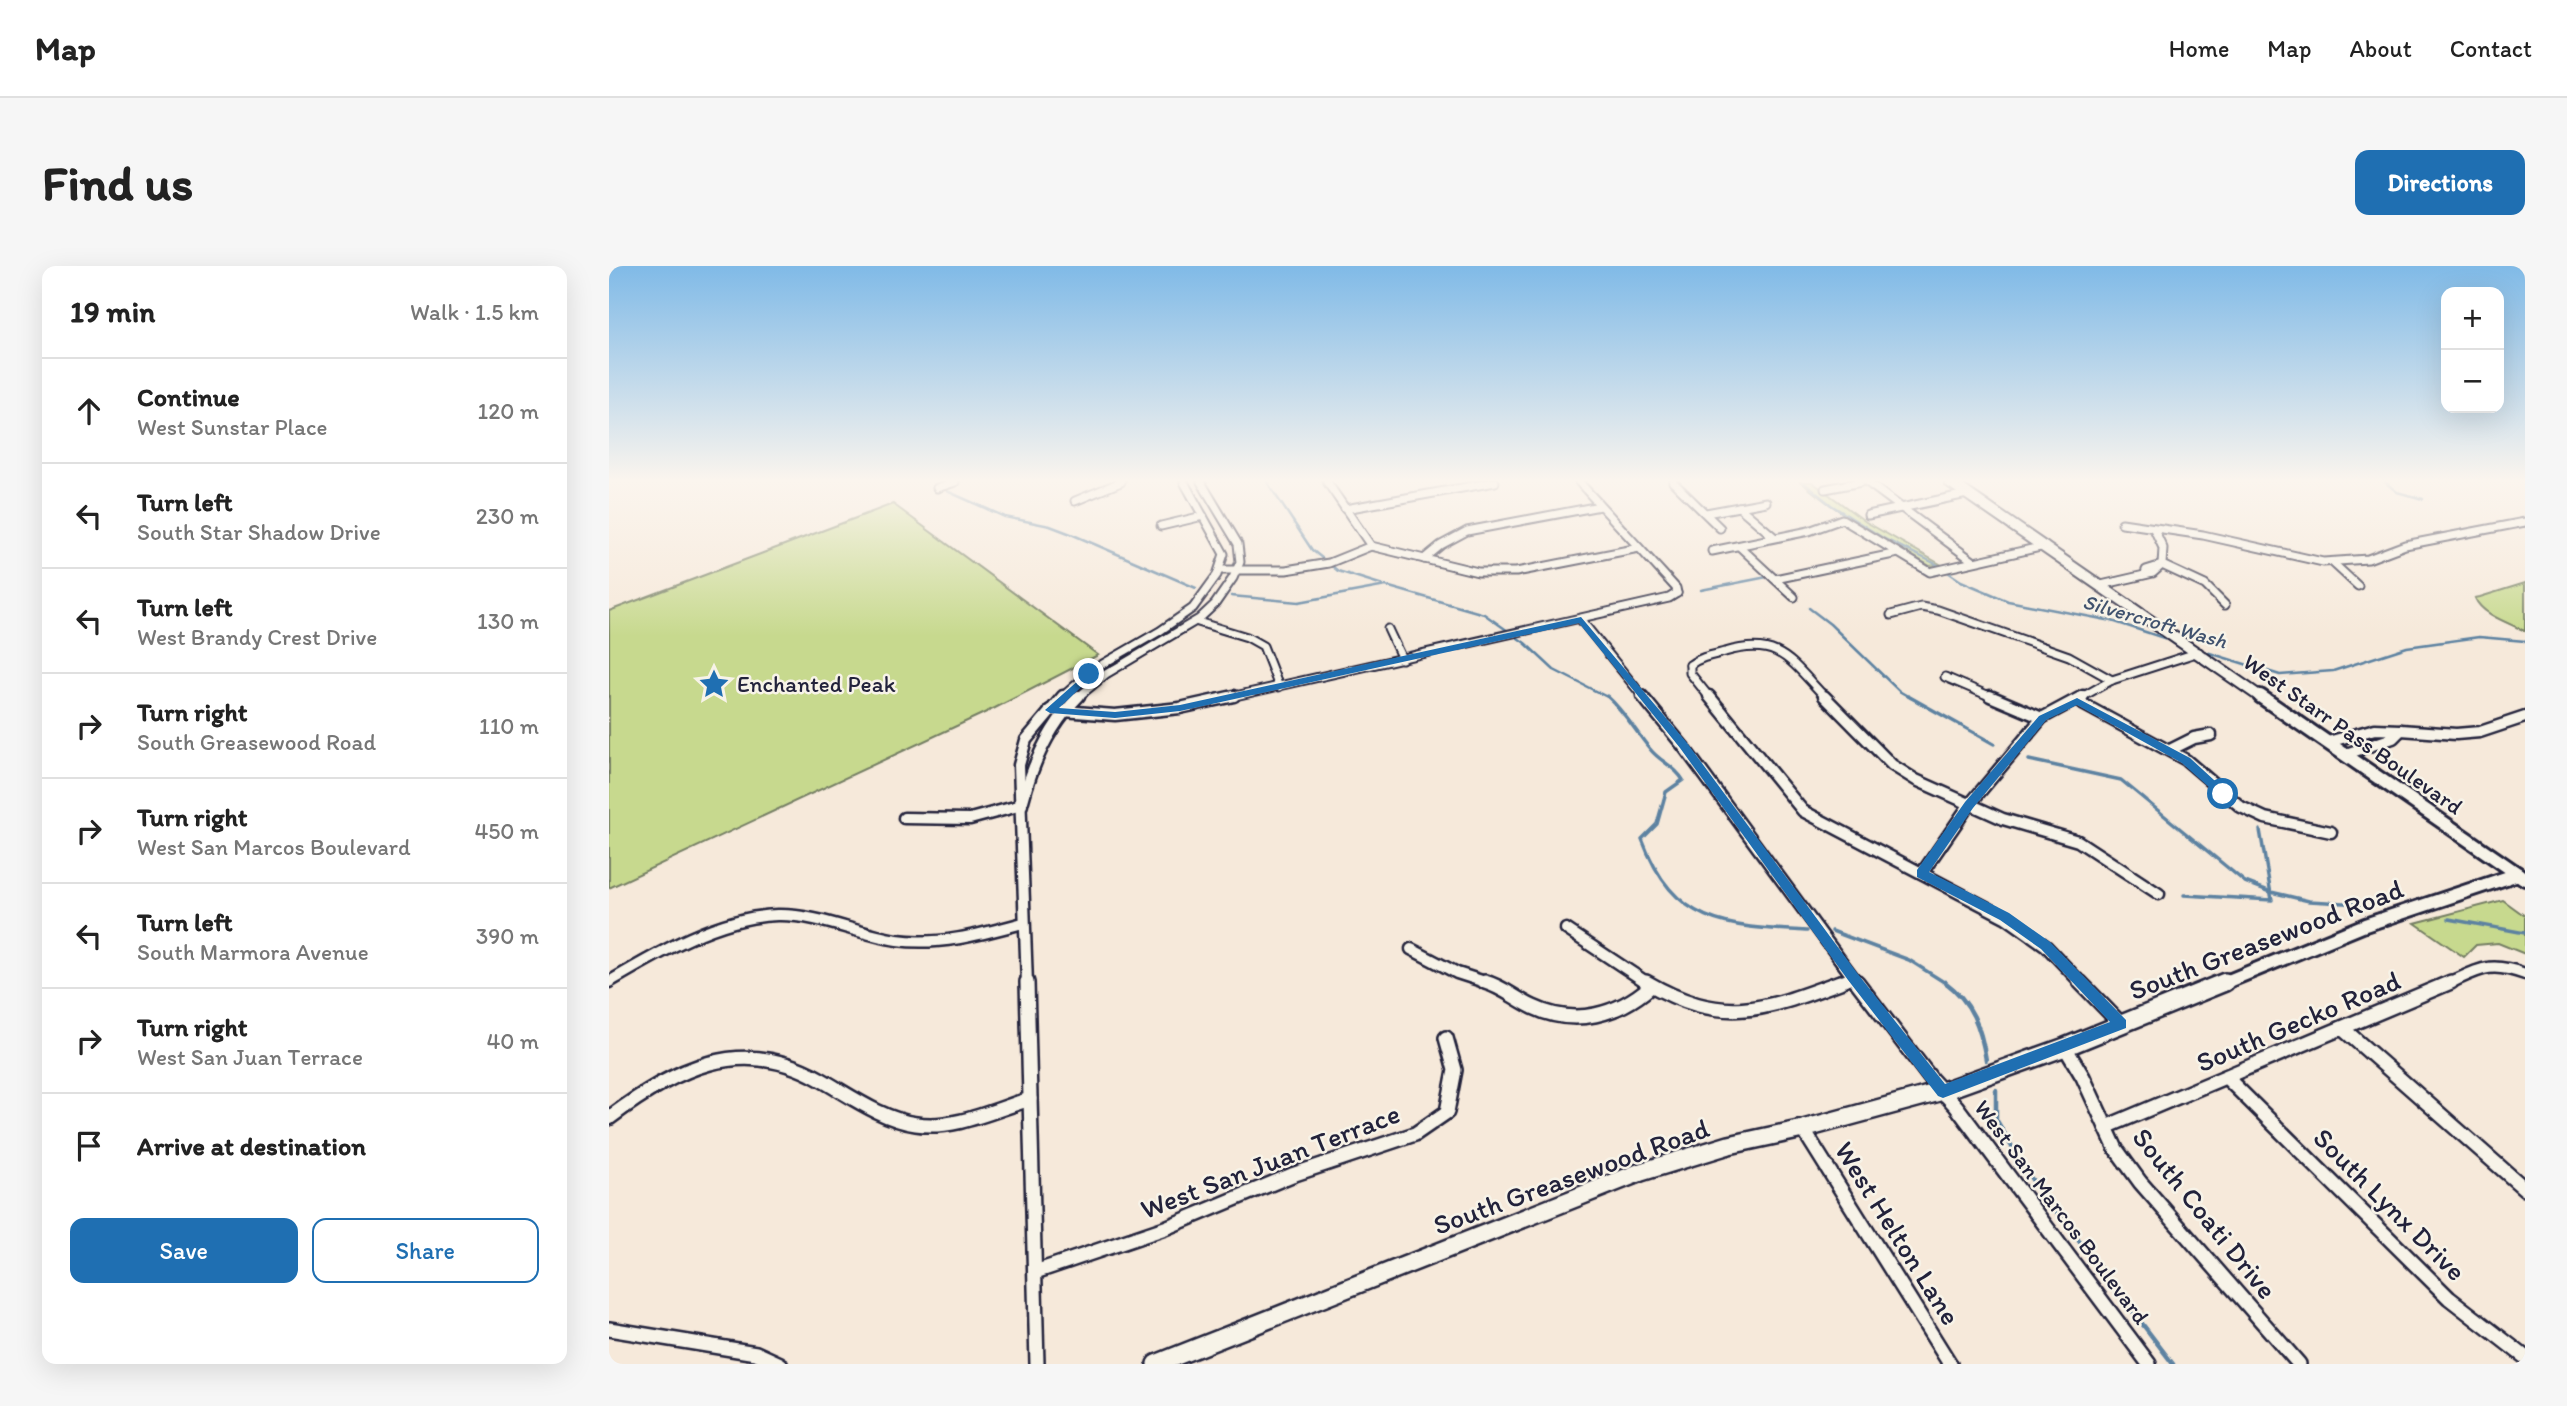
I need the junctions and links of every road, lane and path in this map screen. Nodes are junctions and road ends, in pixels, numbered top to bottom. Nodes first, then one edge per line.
1 (1213, 533) edge
2 (1232, 533) edge
3 (1362, 533) edge
4 (1463, 533) edge
5 (1625, 533) edge
6 (1770, 533) edge
7 (1796, 533) edge
8 (1865, 533) edge
9 (1936, 533) edge
10 (2026, 533) edge
11 (2156, 533) edge
12 (2191, 533) edge
13 (2466, 533) edge
14 (1774, 537) junction
15 (1371, 546) junction
16 (1739, 546) junction
17 (2045, 546) junction
18 (1639, 548) junction
19 (1712, 551) dead end
20 (1898, 553) junction
21 (1424, 559) junction
22 (1973, 561) junction
23 (2332, 562) junction
24 (2162, 565) junction
25 (1220, 570) junction
26 (1238, 571) junction
27 (1775, 579) junction
28 (2101, 585) junction
29 (2358, 586) dead end
30 (1794, 597) dead end
31 (2225, 605) dead end
32 (1891, 615) dead end
33 (1581, 620) junction
34 (1198, 622) junction
35 (1388, 629) dead end
36 (2199, 652) junction
37 (1402, 659) junction
38 (1945, 677) dead end
39 (2112, 680) junction
40 (1279, 687) junction
41 (2077, 701) junction
42 (1050, 710) junction
43 (1064, 713) junction
44 (2525, 717) edge
45 (2042, 718) junction
46 (2401, 730) junction
47 (2363, 732) junction
48 (2211, 735) dead end
49 (2328, 742) junction
50 (2379, 742) junction
51 (2170, 750) junction
52 (2346, 754) junction
53 (1022, 805) junction
54 (1969, 805) junction
55 (904, 818) dead end
56 (2331, 832) dead end
57 (1921, 873) junction
58 (2523, 875) edge
59 (2159, 894) dead end
60 (1023, 923) junction
61 (1566, 929) dead end
62 (1411, 949) dead end
63 (2525, 974) edge
64 (1853, 976) junction
65 (609, 982) edge
66 (1651, 986) junction
67 (2121, 1024) junction
68 (2342, 1028) junction
69 (1446, 1038) dead end
70 (2065, 1047) junction
71 (2227, 1078) junction
72 (1943, 1091) junction
73 (1030, 1099) junction
74 (609, 1118) edge
75 (2106, 1128) junction
76 (1803, 1129) junction
77 (2525, 1189) edge
78 (1035, 1272) junction
79 (609, 1329) edge
80 (2525, 1357) edge
81 (780, 1364) edge
82 (1037, 1364) edge
83 (1156, 1364) edge
84 (1951, 1364) edge
85 (2149, 1364) edge
86 (2299, 1364) edge

1 - 25 street
2 - 26 street
3 - 15 street
4 - 21 street
5 - 18 street
6 - 14 street
7 - 14 street
8 - 20 street
9 - 22 street
10 - 17 street, West Starr Pass Boulevard
11 - 24 street
12 - 23 street
13 - 23 street
14 - 16 street
15 - 21 street
15 - 26 street
16 - 19 street
16 - 27 street
17 - 22 street
17 - 28 street, West Starr Pass Boulevard
18 - 21 street
18 - 33 street
20 - 22 street
20 - 27 street
23 - 29 street
24 - 28 street
24 - 31 street
25 - 26 street
25 - 42 street
26 - 34 street
27 - 30 street
28 - 36 street, West Starr Pass Boulevard
32 - 39 street
33 - 37 street
33 - 64 street, West San Marcos Boulevard
34 - 40 street
34 - 43 street
35 - 37 street
36 - 39 street
36 - 49 street, West Starr Pass Boulevard
37 - 40 street
38 - 45 street
39 - 41 street
40 - 43 street
41 - 45 street
41 - 51 street
42 - 43 street
42 - 53 street
43 - 53 street
44 - 46 street
45 - 54 street
46 - 47 street
46 - 50 street
47 - 49 street
47 - 50 street
48 - 51 street
49 - 52 street, West Starr Pass Boulevard
50 - 52 street
51 - 56 street
52 - 58 street, West Starr Pass Boulevard
53 - 55 street
53 - 60 street
54 - 57 street
54 - 57 street
54 - 59 street
57 - 67 street
58 - 67 street, South Greasewood Road
60 - 65 street
60 - 73 street
61 - 66 street
62 - 66 street
63 - 68 street, South Gecko Road
64 - 66 street
64 - 72 street, West San Marcos Boulevard
67 - 70 street, South Greasewood Road
68 - 71 street, South Gecko Road
68 - 77 street
69 - 78 street, West San Juan Terrace
70 - 72 street, South Greasewood Road
70 - 75 street, South Coati Drive
71 - 75 street, South Gecko Road
71 - 80 street, South Lynx Drive
72 - 76 street, South Greasewood Road
72 - 85 street, West San Marcos Boulevard
73 - 74 street
73 - 78 street
75 - 86 street, South Coati Drive
76 - 83 street, South Greasewood Road
76 - 84 street, West Helton Lane
78 - 82 street
79 - 81 street

